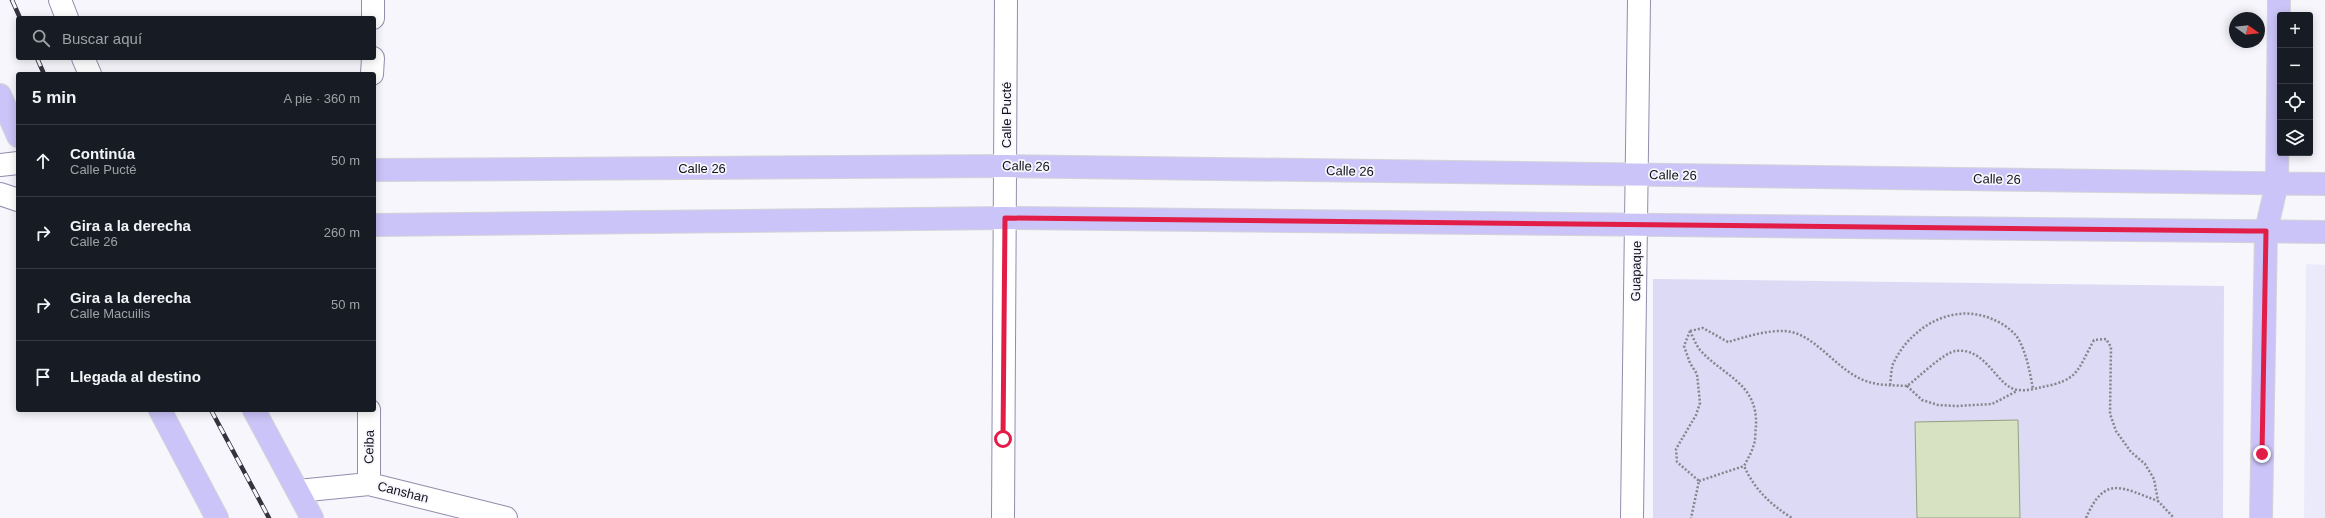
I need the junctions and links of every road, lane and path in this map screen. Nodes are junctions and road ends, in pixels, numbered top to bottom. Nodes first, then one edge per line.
1 (60, 0) edge
2 (373, 0) edge
3 (1006, 0) edge
4 (1640, 0) edge
5 (2279, 0) edge
6 (66, 16) edge
7 (373, 16) edge
8 (85, 60) edge
9 (373, 60) edge
10 (89, 72) edge
11 (372, 72) edge
12 (0, 96) edge
13 (16, 132) edge
14 (16, 163) edge
15 (0, 165) edge
16 (1005, 166) junction
17 (376, 170) edge
18 (1637, 174) junction
19 (2277, 183) junction
20 (2325, 184) edge
21 (0, 194) edge
22 (16, 199) edge
23 (1005, 218) junction
24 (1636, 224) junction
25 (376, 225) edge
26 (2266, 231) junction
27 (2325, 232) edge
28 (1690, 331) junction
29 (1890, 385) junction
30 (1906, 386) junction
31 (2033, 389) junction
32 (2017, 391) junction
33 (161, 412) edge
34 (255, 412) edge
35 (370, 412) edge
36 (1744, 466) junction
37 (1699, 481) junction
38 (369, 484) junction
39 (298, 491) junction
40 (2158, 501) junction
41 (217, 518) edge
42 (312, 518) edge
43 (506, 518) edge
44 (1003, 518) edge
45 (1632, 518) edge
46 (1691, 518) edge
47 (1792, 518) edge
48 (2086, 518) edge
49 (2174, 518) edge
50 (2261, 518) edge

1 - 6 street
2 - 7 street
3 - 16 street, Calle Pucté
4 - 18 street, Guapaque
5 - 19 main road
8 - 10 street
9 - 11 street
12 - 13 main road
14 - 15 street
16 - 17 main road, Calle 26
16 - 18 main road, Calle 26
16 - 23 street, Calle Pucté
18 - 19 main road, Calle 26
18 - 24 street, Guapaque
19 - 20 main road, Calle 26
19 - 26 main road
21 - 22 street
23 - 24 main road
23 - 25 main road
23 - 44 street, Calle Pucté
24 - 26 main road
24 - 45 street, Guapaque
26 - 27 main road
26 - 50 main road
28 - 29 path
28 - 36 path
28 - 37 path
29 - 30 path
29 - 31 path
30 - 32 path
30 - 32 path
31 - 32 path
31 - 40 path
33 - 41 main road
34 - 39 main road
35 - 38 street, Ceiba
36 - 37 path
36 - 47 path
37 - 46 path
38 - 39 street, Canshan
38 - 43 street, Canshan
39 - 42 main road
40 - 48 path
40 - 49 path

